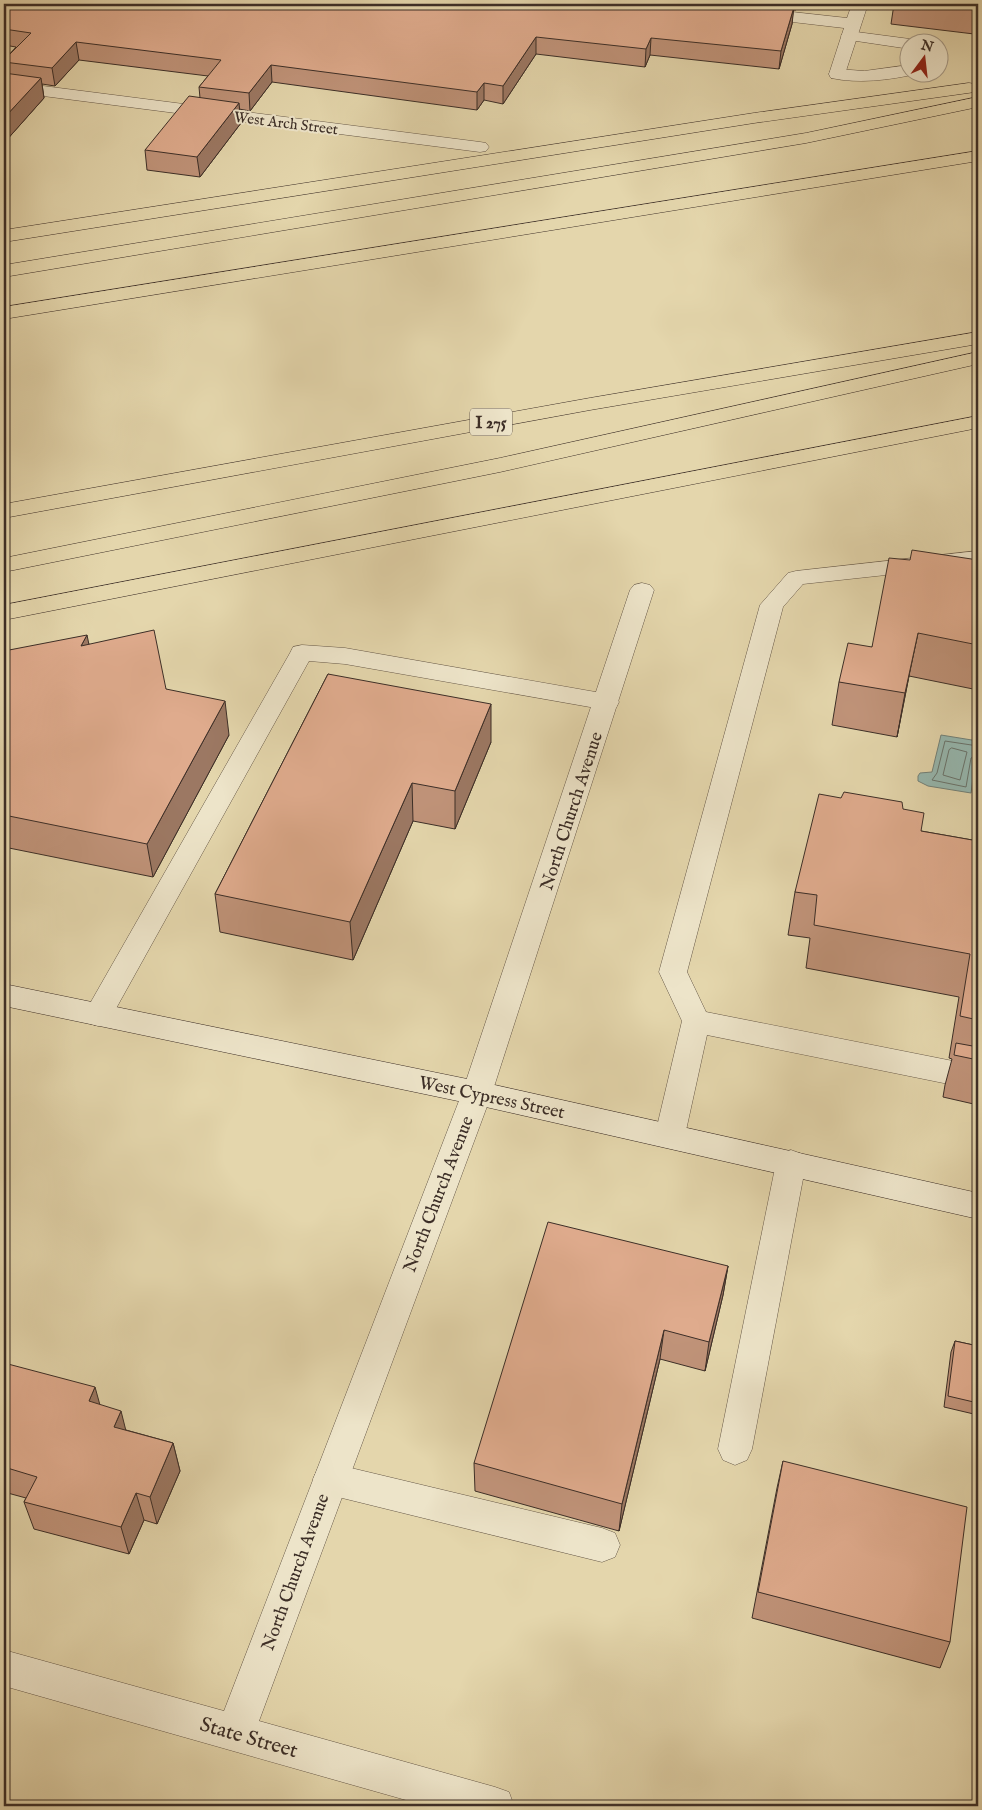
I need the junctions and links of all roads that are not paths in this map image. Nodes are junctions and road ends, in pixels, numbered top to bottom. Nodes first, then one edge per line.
1 (681, 4) edge
2 (860, 4) edge
3 (851, 30) junction
4 (900, 42) edge
5 (900, 71) edge
6 (4, 86) edge
7 (978, 86) edge
8 (978, 102) edge
9 (480, 147) dead end
10 (978, 156) edge
11 (4, 236) edge
12 (4, 271) edge
13 (4, 313) edge
14 (978, 338) edge
15 (978, 358) edge
16 (978, 422) edge
17 (4, 510) edge
18 (978, 558) edge
19 (4, 565) edge
20 (642, 590) dead end
21 (4, 613) edge
22 (607, 702) junction
23 (4, 996) edge
24 (98, 1015) junction
25 (696, 1021) junction
26 (978, 1078) edge
27 (477, 1093) junction
28 (670, 1136) junction
29 (791, 1163) junction
30 (978, 1206) edge
31 (734, 1449) dead end
32 (330, 1479) junction
33 (602, 1545) dead end
34 (4, 1668) edge
35 (235, 1733) junction
36 (495, 1806) edge

1 - 3 street
2 - 3 street
3 - 4 street
3 - 5 street
6 - 9 street, West Arch Street
7 - 11 highway
8 - 12 highway
10 - 13 highway
14 - 17 highway, I 275
15 - 19 highway
16 - 21 highway
18 - 25 street
20 - 22 street, North Church Avenue
22 - 24 street
22 - 27 street, North Church Avenue
23 - 24 street, West Cypress Street
24 - 27 street, West Cypress Street
25 - 26 street
25 - 28 street
27 - 28 street, West Cypress Street
27 - 32 street, North Church Avenue
28 - 29 street, West Cypress Street
29 - 30 street, West Cypress Street
29 - 31 street
32 - 33 street
32 - 35 street, North Church Avenue
34 - 35 street, State Street
35 - 36 street, State Street

